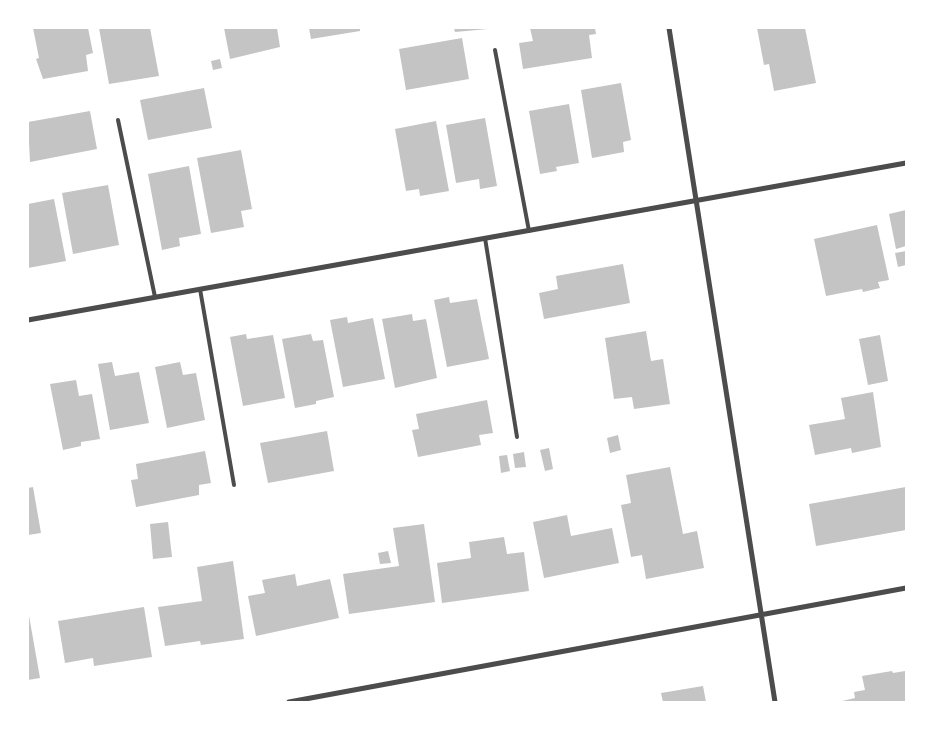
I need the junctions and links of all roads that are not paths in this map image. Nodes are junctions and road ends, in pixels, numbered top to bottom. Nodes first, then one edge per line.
1 (669, 28) edge
2 (495, 50) dead end
3 (118, 120) dead end
4 (906, 163) edge
5 (696, 201) junction
6 (529, 231) junction
7 (486, 238) junction
8 (200, 289) junction
9 (155, 297) junction
10 (28, 320) edge
11 (517, 437) dead end
12 (234, 485) dead end
13 (906, 588) edge
14 (761, 615) junction
15 (289, 702) edge
16 (775, 702) edge

1 - 5 street
2 - 6 lane
3 - 9 lane
4 - 5 street
5 - 6 street
5 - 14 street
6 - 7 street
7 - 8 street
7 - 11 lane
8 - 9 street
8 - 12 lane
9 - 10 street
13 - 14 street
14 - 15 street
14 - 16 street

